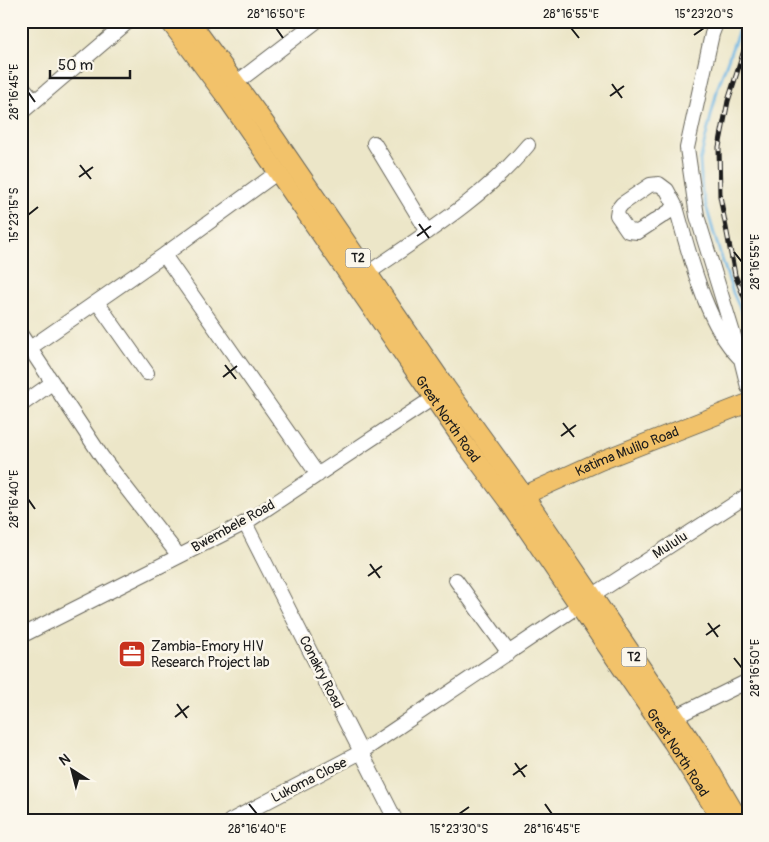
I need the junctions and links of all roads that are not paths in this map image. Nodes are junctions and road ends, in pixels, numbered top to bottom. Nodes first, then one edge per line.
1 (129, 21) edge
2 (169, 21) edge
3 (190, 21) edge
4 (317, 21) edge
5 (717, 21) edge
6 (236, 83) junction
7 (21, 84) edge
8 (35, 101) junction
9 (21, 113) edge
10 (374, 143) dead end
11 (528, 145) dead end
12 (278, 172) junction
13 (676, 207) dead end
14 (428, 232) junction
15 (164, 255) junction
16 (368, 273) junction
17 (96, 302) junction
18 (21, 335) edge
19 (30, 348) junction
20 (741, 359) junction
21 (147, 373) dead end
22 (52, 383) junction
23 (748, 387) edge
24 (434, 398) junction
25 (748, 403) edge
26 (21, 405) edge
27 (318, 475) junction
28 (748, 494) edge
29 (524, 495) junction
30 (509, 503) junction
31 (245, 523) junction
32 (179, 556) junction
33 (456, 580) dead end
34 (592, 596) junction
35 (578, 606) junction
36 (21, 636) edge
37 (509, 653) junction
38 (748, 681) edge
39 (675, 717) junction
40 (361, 752) junction
41 (735, 817) edge
42 (230, 821) edge
43 (396, 821) edge

1 - 8 street
2 - 12 main road, Great North Road / T2
3 - 6 main road, Great North Road / T2
4 - 6 street
5 - 20 street
6 - 16 main road, Great North Road / T2
7 - 8 street
8 - 9 street
10 - 14 street
11 - 14 street
12 - 15 street
12 - 24 main road, Great North Road / T2
13 - 20 street
14 - 16 street
15 - 17 street
15 - 27 street
16 - 29 main road, Great North Road / T2
17 - 19 street
17 - 21 street
18 - 19 street
19 - 22 street
20 - 23 street
22 - 26 street
22 - 32 street
24 - 27 street, Bwembele Road
24 - 30 main road, Great North Road / T2
25 - 29 main road, Katima Mulilo Road
27 - 31 street, Bwembele Road
28 - 34 street, Mululu
29 - 30 main road, Katima Mulilo Road
29 - 34 main road, Great North Road / T2
30 - 35 main road, Great North Road / T2
31 - 32 street, Bwembele Road
31 - 40 street, Conakry Road
32 - 36 street, Bwembele Road
33 - 37 street
34 - 39 main road, Great North Road / T2
35 - 37 street, Lukoma Close
35 - 41 main road, Great North Road / T2
37 - 40 street, Lukoma Close
38 - 39 street
39 - 41 main road, Great North Road / T2
40 - 42 street, Lukoma Close
40 - 43 street, Conakry Road

